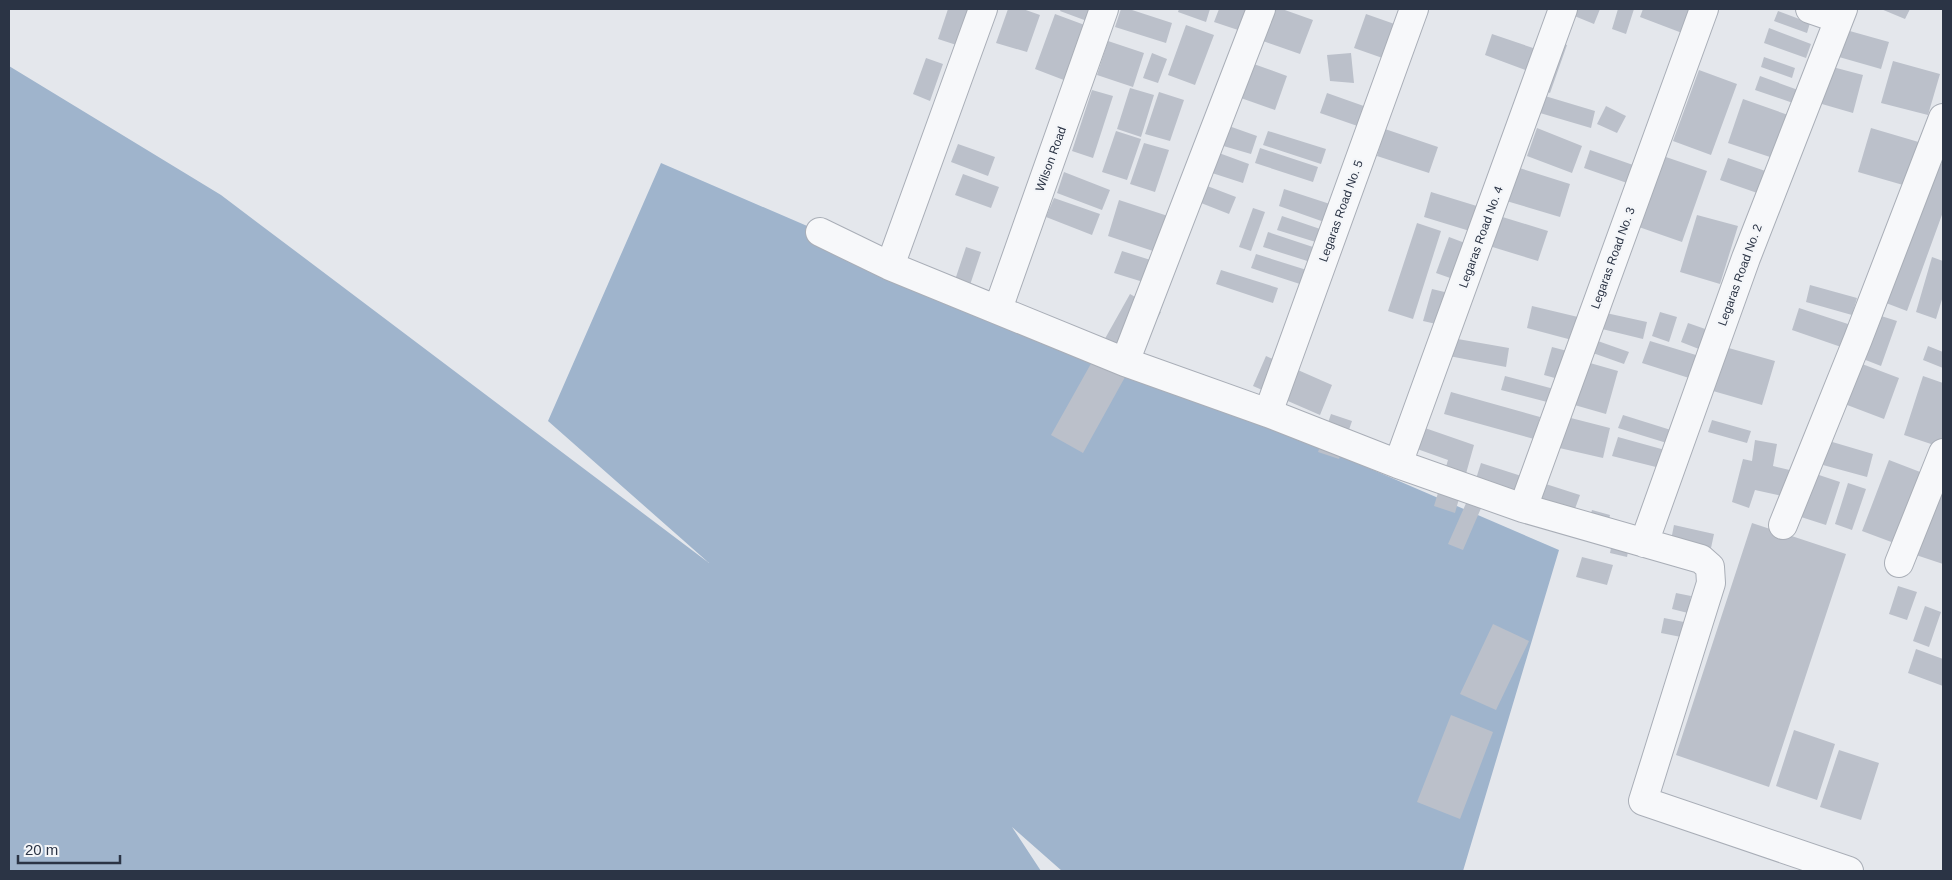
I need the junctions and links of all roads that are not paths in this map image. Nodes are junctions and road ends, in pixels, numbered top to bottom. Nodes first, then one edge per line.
1 (983, 9) edge
2 (1104, 9) edge
3 (1261, 9) edge
4 (1414, 9) edge
5 (1563, 9) edge
6 (1704, 9) edge
7 (1810, 9) edge
8 (1841, 14) edge
9 (1943, 118) edge
10 (820, 232) dead end
11 (890, 266) junction
12 (998, 309) junction
13 (1125, 362) junction
14 (1268, 413) junction
15 (1943, 453) edge
16 (1398, 464) junction
17 (1522, 508) junction
18 (1783, 525) dead end
19 (1644, 543) junction
20 (1899, 563) dead end
21 (1849, 871) edge

1 - 11 street
2 - 12 street, Wilson Road
3 - 13 street
4 - 14 street, Legaras Road No. 5
5 - 16 street, Legaras Road No. 4
6 - 17 street, Legaras Road No. 3
7 - 8 street
8 - 19 street, Legaras Road No. 2
9 - 18 street
10 - 11 street
11 - 12 street
12 - 13 street
13 - 14 street
14 - 16 street
15 - 20 street
16 - 17 street
17 - 19 street
19 - 21 street

